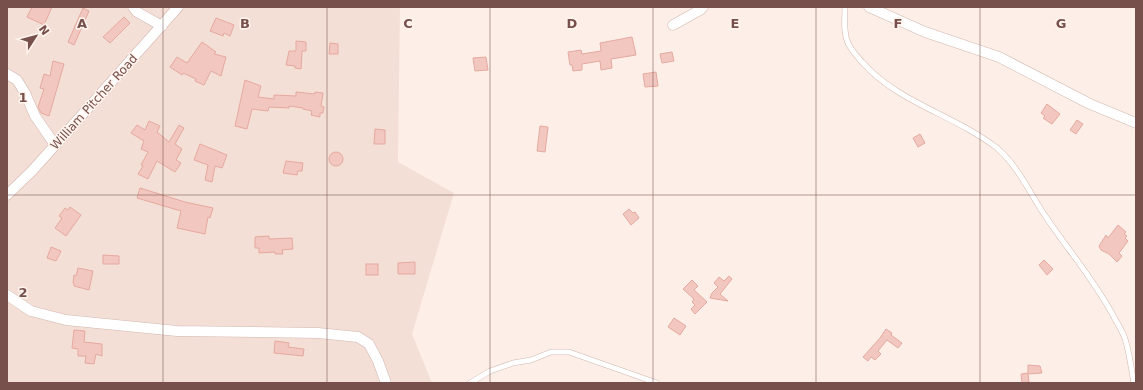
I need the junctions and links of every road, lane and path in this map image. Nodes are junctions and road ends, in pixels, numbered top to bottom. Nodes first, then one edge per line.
1 (133, 7) edge
2 (178, 7) edge
3 (703, 7) edge
4 (846, 7) edge
5 (869, 7) edge
6 (162, 26) junction
7 (673, 26) dead end
8 (7, 74) edge
9 (1136, 123) edge
10 (55, 145) junction
11 (7, 195) edge
12 (7, 295) edge
13 (386, 383) edge
14 (470, 383) edge
15 (657, 383) edge
16 (1134, 383) edge

1 - 6 street
2 - 6 street, William Pitcher Road
3 - 7 street
4 - 16 lane
5 - 9 street
6 - 10 street, William Pitcher Road
8 - 10 street
10 - 11 street, William Pitcher Road
12 - 13 street
14 - 15 lane

